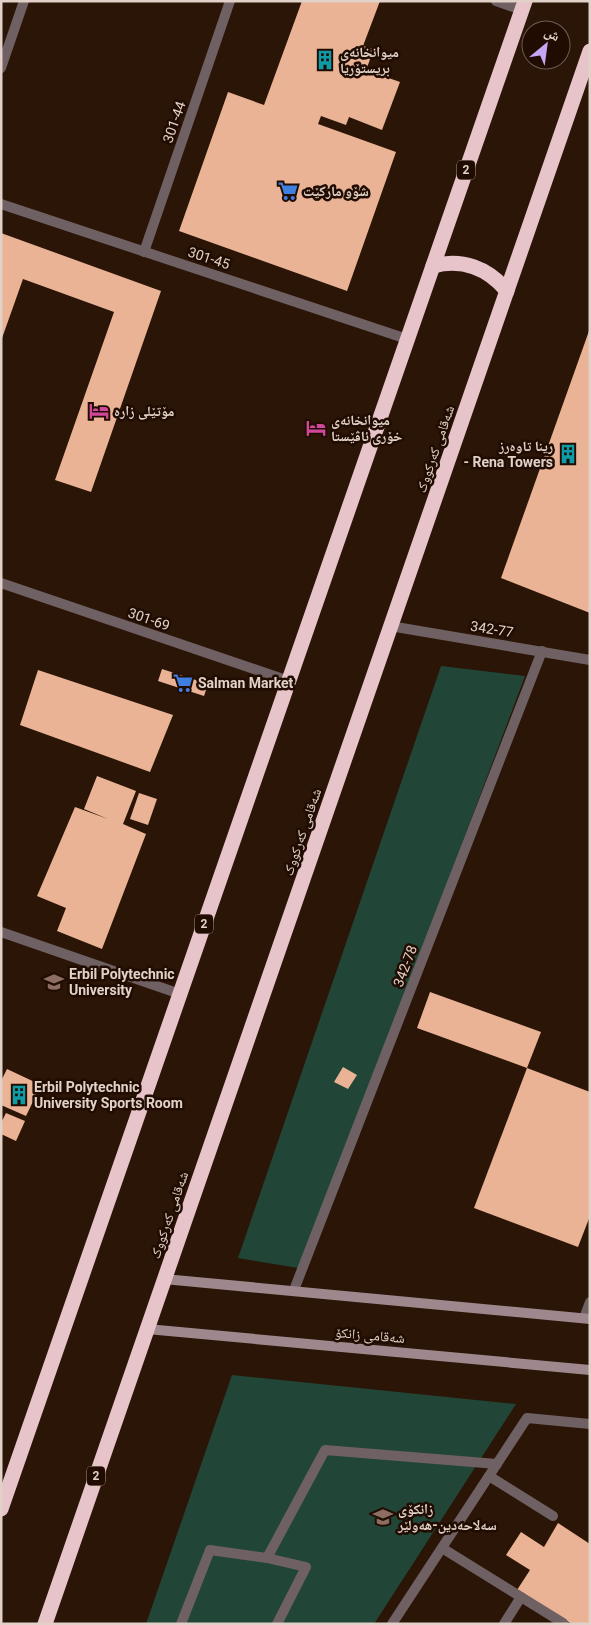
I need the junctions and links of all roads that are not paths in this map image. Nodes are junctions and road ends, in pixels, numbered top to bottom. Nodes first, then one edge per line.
1 (24, 1) edge
2 (230, 1) edge
3 (496, 1) edge
4 (524, 6) edge
5 (1, 34) edge
6 (12, 38) junction
7 (590, 51) edge
8 (1, 68) edge
9 (1, 204) edge
10 (144, 252) junction
11 (433, 266) junction
12 (506, 291) junction
13 (407, 339) junction
14 (1, 583) edge
15 (390, 626) junction
16 (542, 651) junction
17 (590, 660) edge
18 (289, 681) junction
19 (1, 932) edge
20 (180, 994) junction
21 (164, 1279) junction
22 (294, 1290) junction
23 (590, 1302) edge
24 (587, 1318) edge
25 (147, 1329) junction
26 (590, 1370) edge
27 (590, 1424) edge
28 (498, 1464) junction
29 (489, 1476) junction
30 (5, 1487) edge
31 (1, 1509) edge
32 (553, 1516) dead end
33 (442, 1548) junction
34 (268, 1558) junction
35 (520, 1597) junction
36 (44, 1624) edge
37 (181, 1624) edge
38 (277, 1624) edge
39 (392, 1624) edge
40 (504, 1624) edge
41 (563, 1624) edge

1 - 6 street
2 - 10 street, 301-44
3 - 4 street
4 - 11 highway, 2
5 - 6 street
6 - 8 street
7 - 12 highway, شەقامی کەرکووک / 2
9 - 10 street, 301-45
10 - 13 street, 301-45
11 - 12 highway
11 - 13 highway, 2
12 - 15 highway, شەقامی کەرکووک / 2
13 - 18 highway, 2
14 - 18 street, 301-69
15 - 16 street, 342-77
15 - 21 highway, شەقامی کەرکووک / 2
16 - 17 street, 342-77
16 - 22 street, 342-78
18 - 20 highway, 2
19 - 20 street
20 - 30 highway, 2
21 - 22 main road
21 - 25 highway, شەقامی کەرکووک / 2
22 - 24 main road
23 - 24 street
25 - 26 main road, شەقامی زانکۆ
25 - 36 highway, شەقامی کەرکووک / 2
27 - 28 street
28 - 29 street
28 - 34 street
29 - 32 street
29 - 33 street
30 - 31 highway, 2
33 - 35 street
33 - 39 street
34 - 37 street
34 - 38 street
35 - 40 street
35 - 41 street

